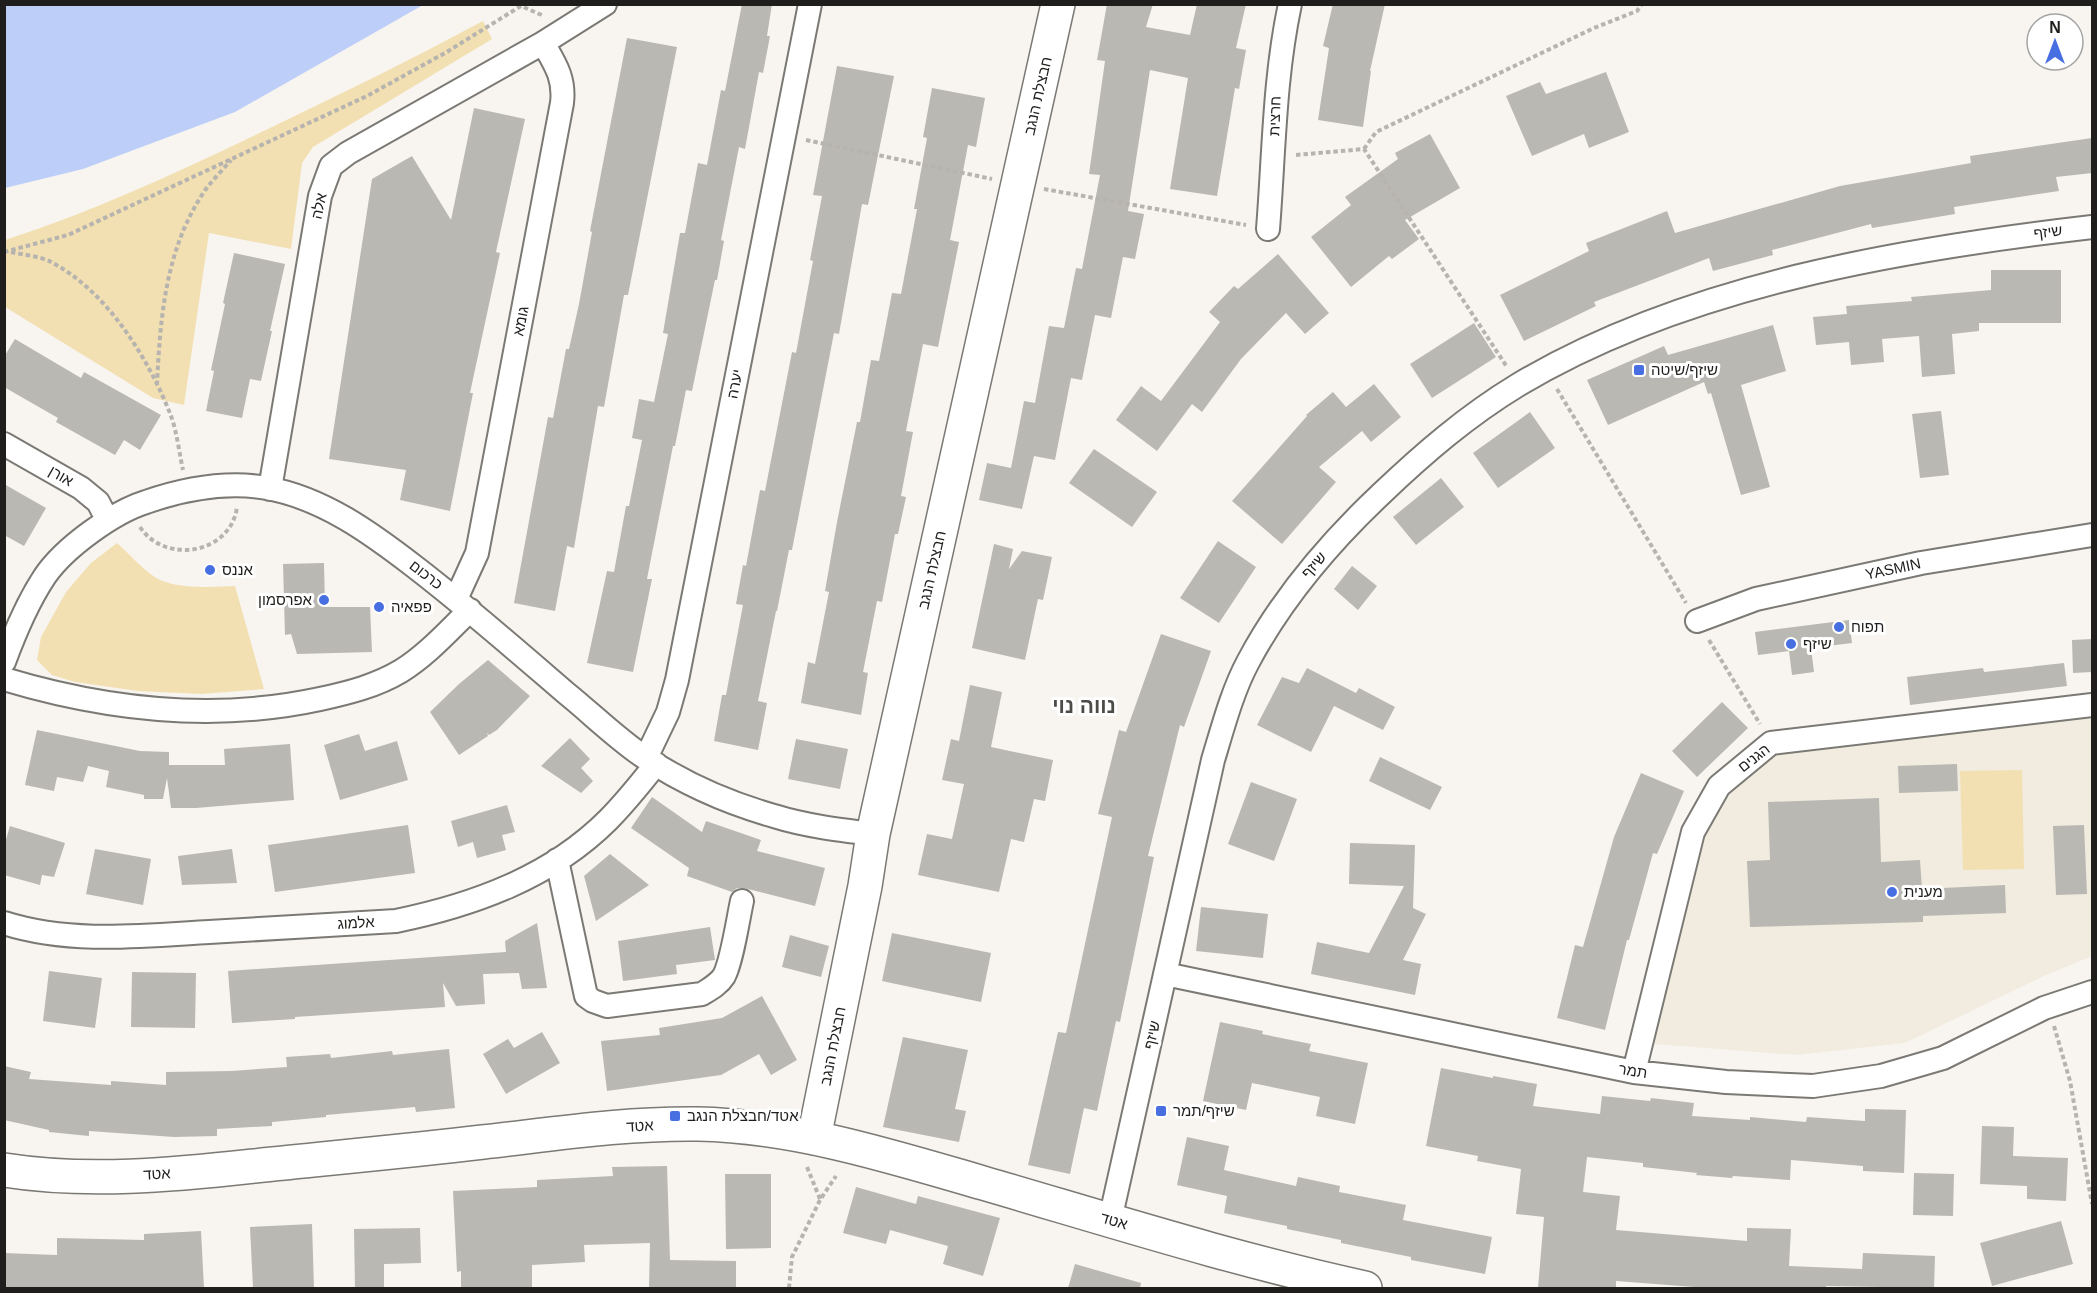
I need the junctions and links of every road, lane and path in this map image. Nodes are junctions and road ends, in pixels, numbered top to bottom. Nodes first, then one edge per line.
1 (605, 4) edge
2 (810, 4) edge
3 (1058, 4) edge
4 (1290, 4) edge
5 (1642, 4) edge
6 (522, 5) edge
7 (568, 27) junction
8 (543, 42) junction
9 (1364, 149) junction
10 (1274, 156) junction
11 (232, 158) junction
12 (2092, 227) edge
13 (1268, 229) dead end
14 (10, 251) junction
15 (4, 252) edge
16 (1545, 370) junction
17 (1519, 385) junction
18 (157, 386) junction
19 (4, 444) edge
20 (240, 487) junction
21 (270, 489) junction
22 (188, 491) junction
23 (128, 509) junction
24 (107, 519) junction
25 (2092, 534) edge
26 (463, 605) junction
27 (1697, 621) junction
28 (4, 662) edge
29 (4, 679) edge
30 (2092, 705) edge
31 (1771, 743) junction
32 (651, 761) junction
33 (873, 834) junction
34 (557, 860) junction
35 (742, 901) dead end
36 (4, 923) edge
37 (1166, 974) junction
38 (2092, 992) edge
39 (2044, 1008) junction
40 (1634, 1072) junction
41 (811, 1153) junction
42 (4, 1170) edge
43 (836, 1176) dead end
44 (820, 1200) junction
45 (2092, 1204) edge
46 (1110, 1220) junction
47 (789, 1288) edge
48 (1365, 1288) edge

1 - 7 street
2 - 32 street, יערה
3 - 33 street, חבצלת הנגב
4 - 10 street, חרצית
5 - 9 path
6 - 7 path
6 - 11 path
7 - 8 street
8 - 21 street, אלה
8 - 26 street, גומא
9 - 10 path
9 - 17 path
10 - 13 street, חרצית
11 - 14 path
11 - 18 path
12 - 16 street, שיזף
14 - 15 path
14 - 18 path
16 - 17 street, שיזף
16 - 27 path
17 - 37 street, שיזף
18 - 22 path
19 - 24 street, אורן
20 - 21 street, כרכום
20 - 22 street, כרכום
20 - 23 path
21 - 26 street, כרכום
22 - 23 street, כרכום
23 - 24 street, כרכום
24 - 28 street, כרכום
25 - 27 street, YASMIN
26 - 29 street
26 - 32 street, כרכום
27 - 31 path
30 - 31 street, הגנים
31 - 40 street, הגנים
32 - 33 street, כרכום
32 - 34 street, אלמוג
33 - 41 street, חבצלת הנגב
34 - 35 street
34 - 36 street, אלמוג
37 - 40 street, תמר
37 - 46 street, שיזף
38 - 39 street, תמר
39 - 40 street, תמר
39 - 45 path
41 - 42 street, אטד
41 - 44 path
41 - 46 street, אטד
43 - 44 path
44 - 47 path
46 - 48 street, אטד

